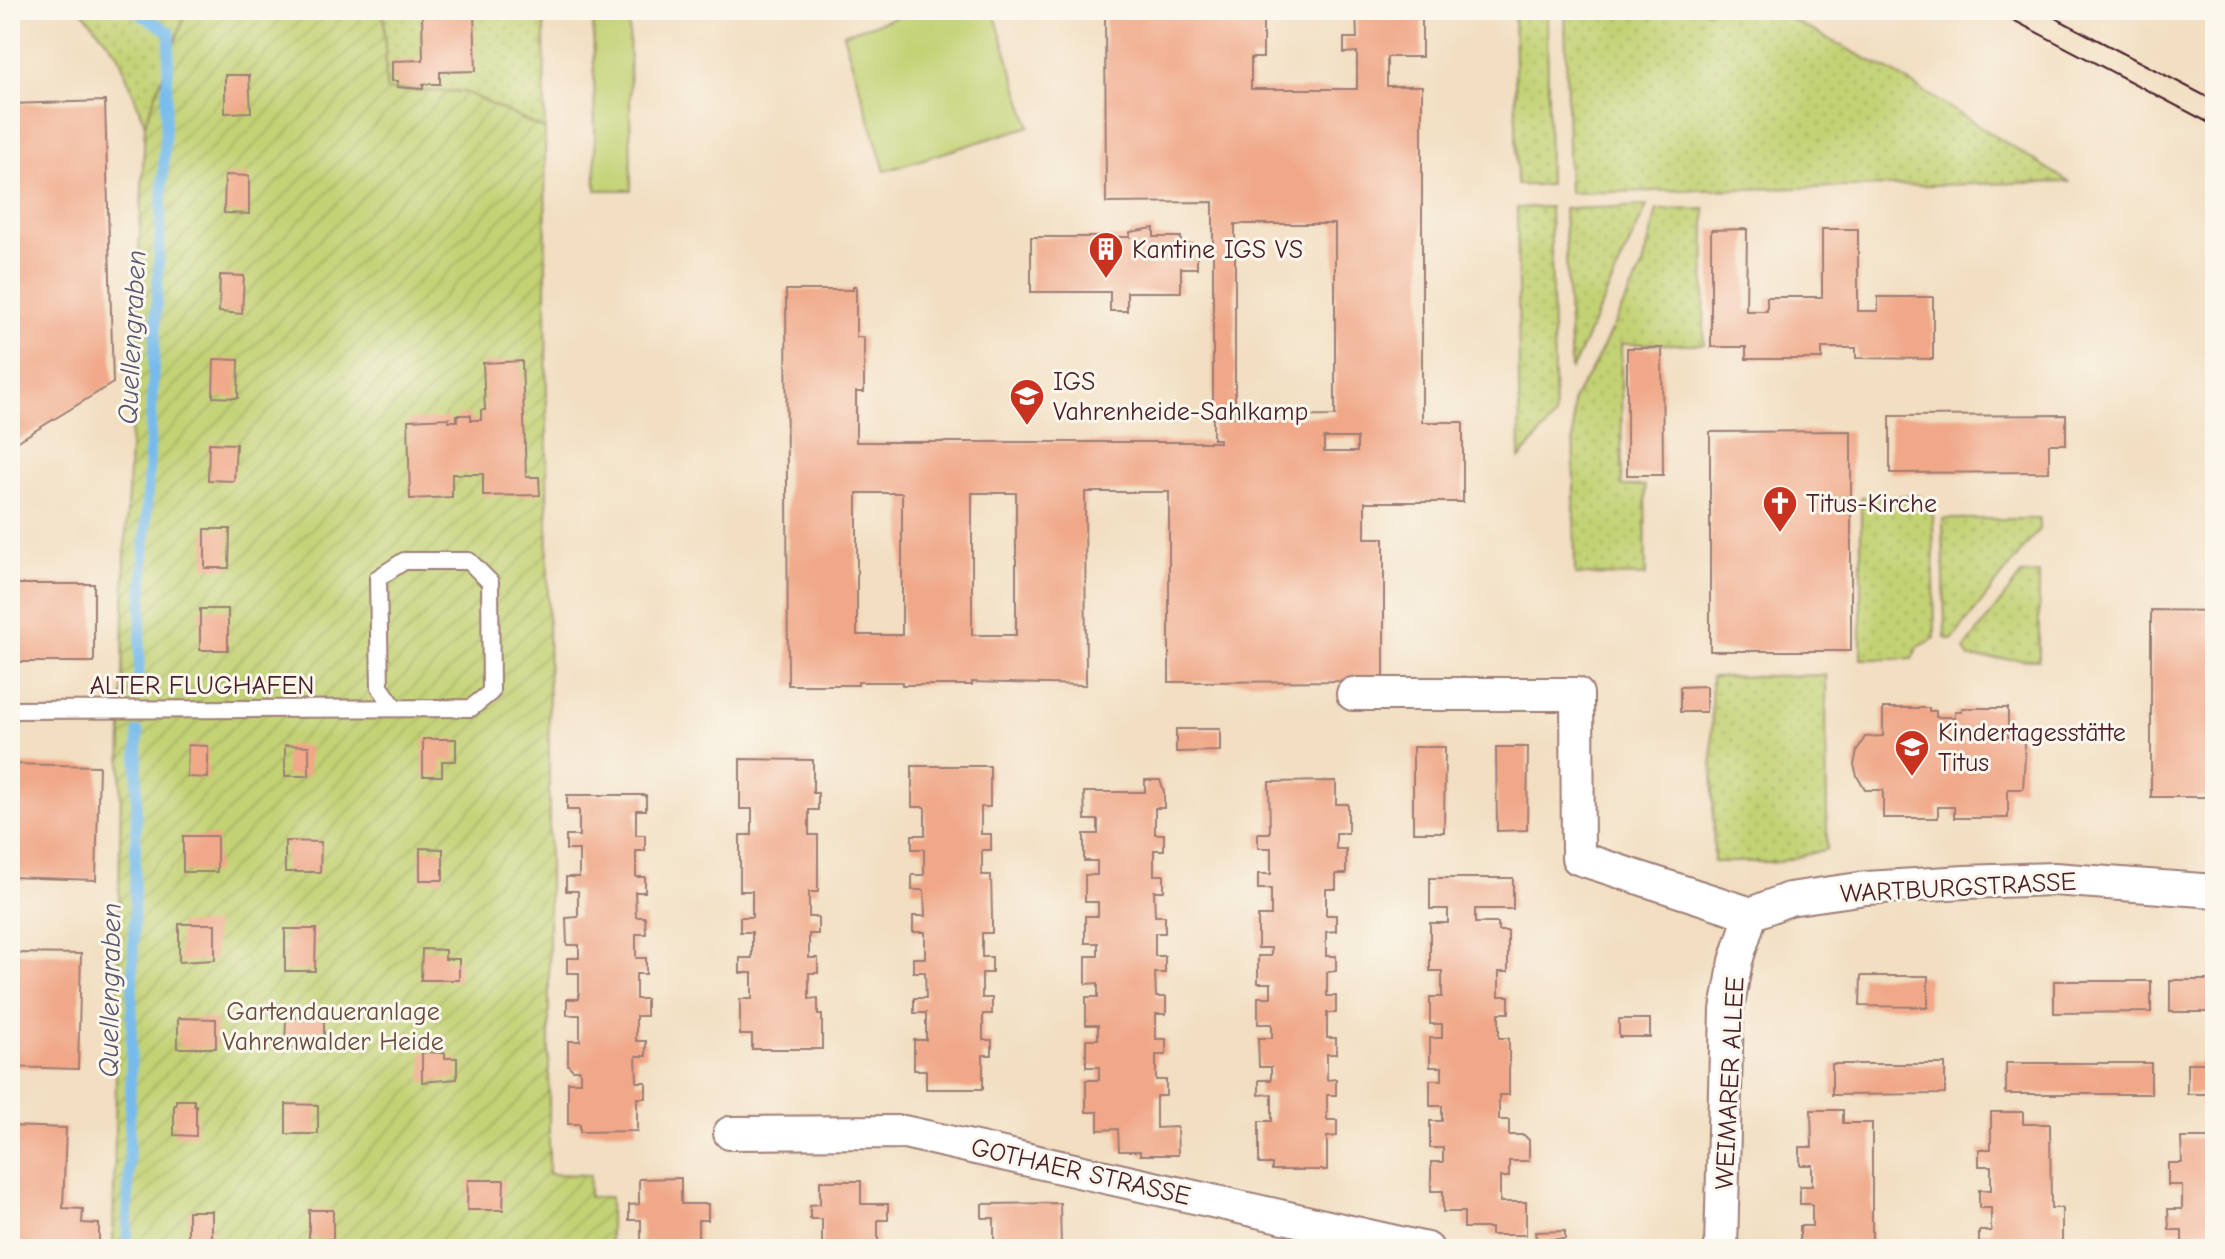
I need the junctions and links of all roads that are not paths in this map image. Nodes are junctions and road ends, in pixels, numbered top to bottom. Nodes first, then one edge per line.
1 (1353, 694) dead end
2 (395, 708) junction
3 (10, 710) edge
4 (2215, 891) edge
5 (1751, 914) junction
6 (730, 1133) dead end
7 (1427, 1249) edge
8 (1721, 1249) edge

1 - 5 street
2 - 2 lane, ALTER FLUGHAFEN
2 - 3 lane, ALTER FLUGHAFEN
4 - 5 street, WARTBURGSTRASSE
5 - 8 street, WEIMARER ALLEE
6 - 7 street, GOTHAER STRASSE

